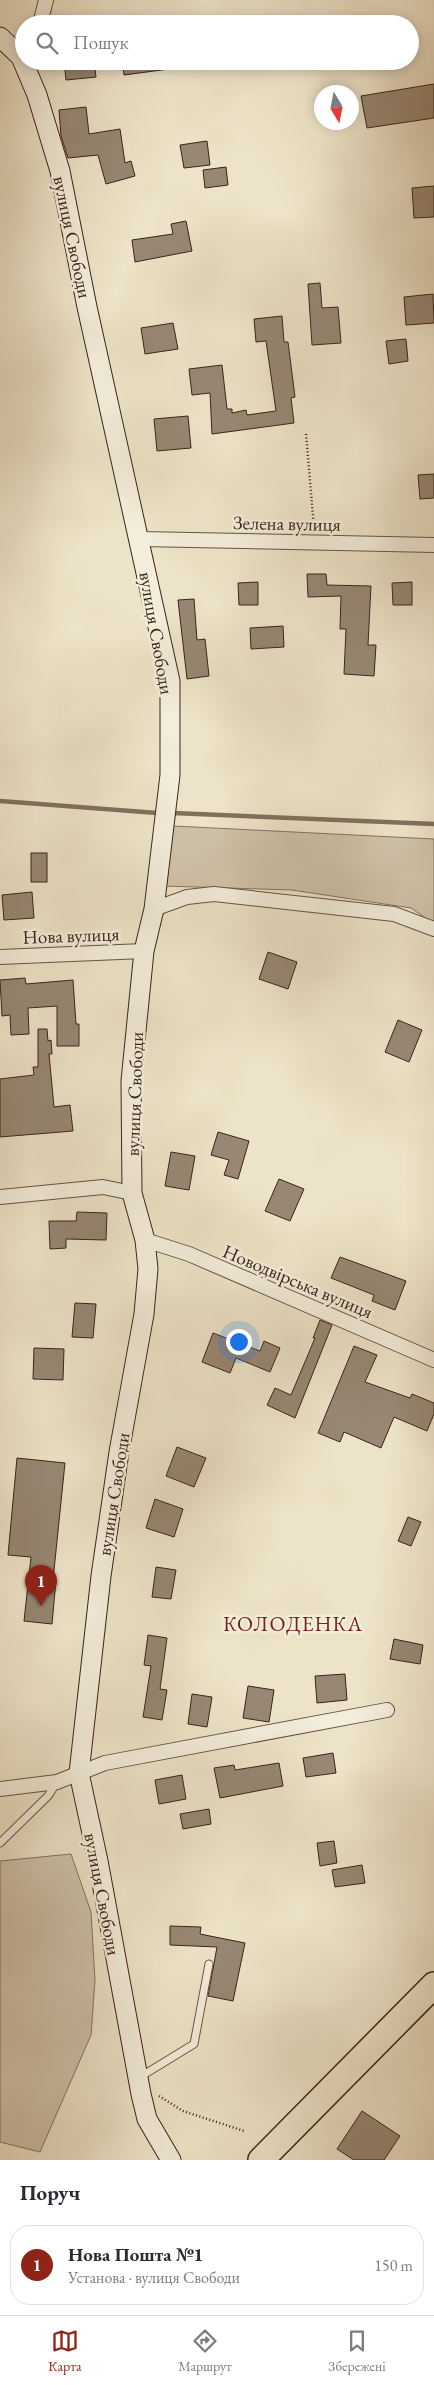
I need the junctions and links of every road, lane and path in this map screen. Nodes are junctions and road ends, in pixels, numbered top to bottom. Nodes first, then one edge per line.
1 (46, 0) edge
2 (42, 15) edge
3 (0, 37) edge
4 (15, 49) edge
5 (27, 70) edge
6 (306, 434) dead end
7 (140, 539) junction
8 (316, 542) junction
9 (434, 545) edge
10 (154, 909) junction
11 (434, 929) edge
12 (144, 951) junction
13 (0, 956) edge
14 (132, 1193) junction
15 (0, 1197) edge
16 (145, 1240) junction
17 (434, 1360) edge
18 (387, 1710) dead end
19 (79, 1773) junction
20 (57, 1782) junction
21 (0, 1788) edge
22 (0, 1843) edge
23 (209, 1964) dead end
24 (434, 1985) edge
25 (142, 2075) junction
26 (244, 2131) dead end
27 (170, 2160) edge
28 (261, 2160) edge

1 - 2 street
3 - 4 main road, вулиця Свободи
5 - 7 main road, вулиця Свободи
6 - 8 path
7 - 8 street, Зелена вулиця
7 - 10 main road, вулиця Свободи
8 - 9 street, Зелена вулиця
10 - 11 street
10 - 12 main road, вулиця Свободи
12 - 13 street, Нова вулиця
12 - 14 main road, вулиця Свободи
14 - 15 street
14 - 16 main road, вулиця Свободи
16 - 17 street, Новодвірська вулиця
16 - 19 main road, вулиця Свободи
18 - 19 street
19 - 20 street
19 - 25 main road, вулиця Свободи
20 - 21 street
20 - 22 lane
23 - 25 lane
24 - 28 highway
25 - 26 path
25 - 27 main road, вулиця Свободи

